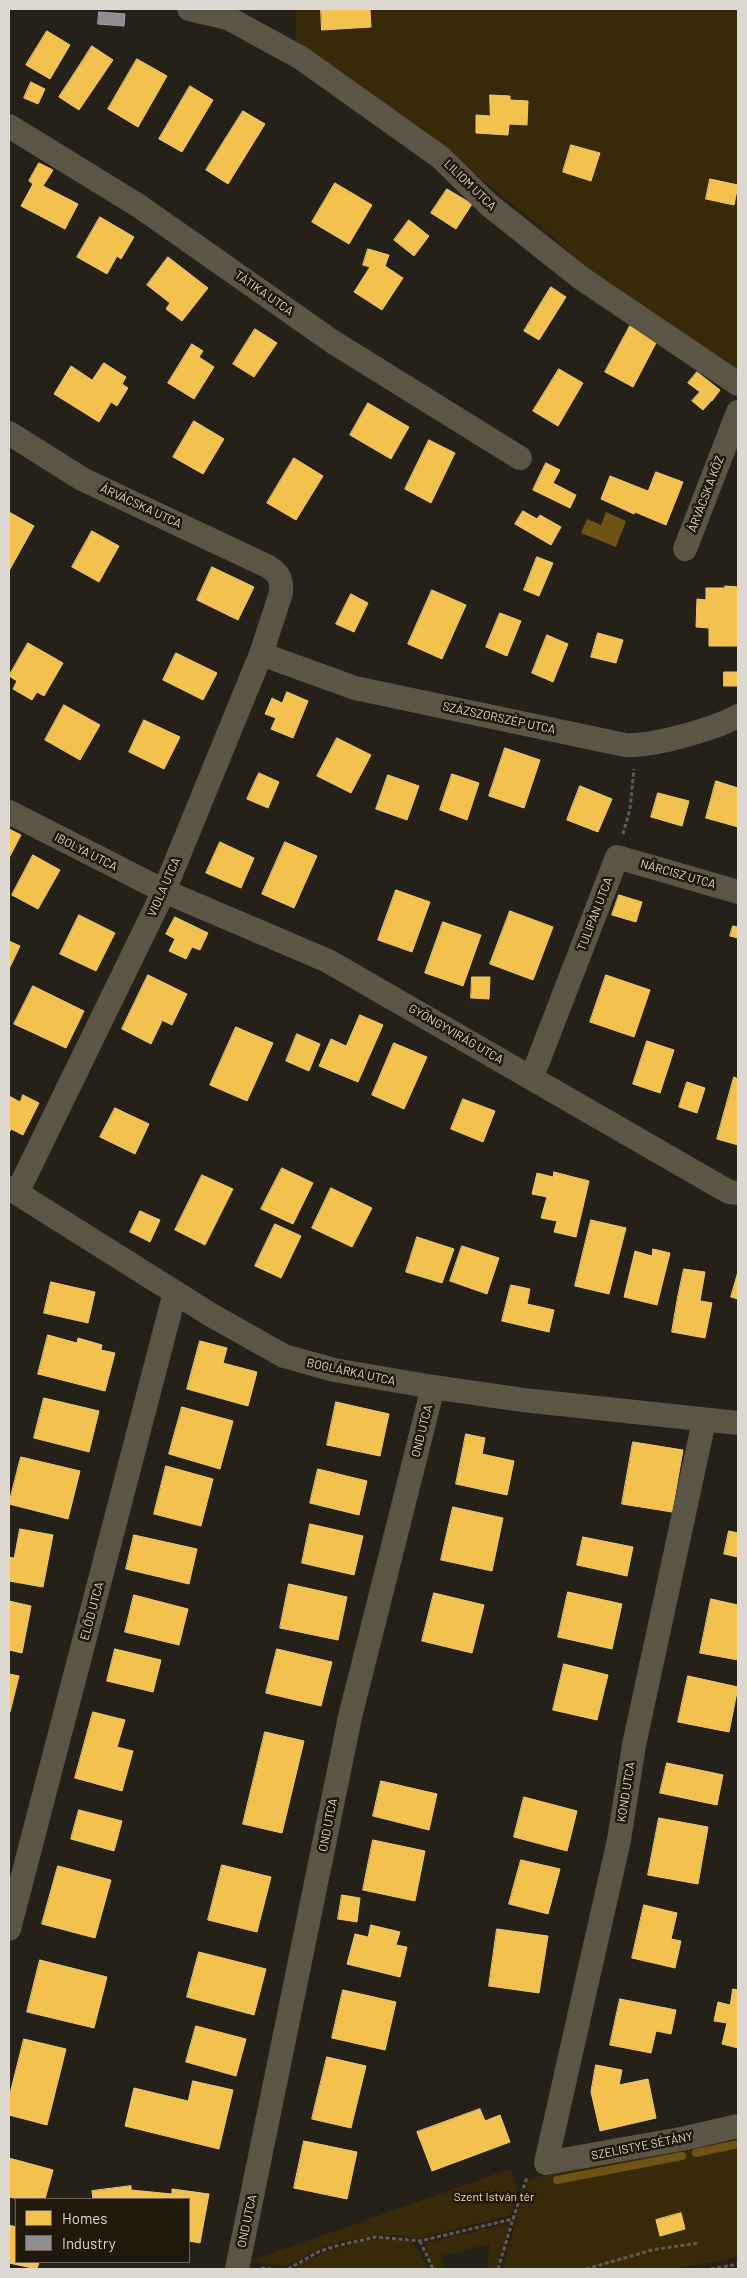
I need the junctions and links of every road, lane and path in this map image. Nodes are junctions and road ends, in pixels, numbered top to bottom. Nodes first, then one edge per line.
1 (189, 9) edge
2 (227, 13) edge
3 (9, 126) edge
4 (738, 384) edge
5 (738, 412) edge
6 (9, 433) edge
7 (520, 458) dead end
8 (685, 549) dead end
9 (277, 572) joint
10 (260, 654) junction
11 (738, 716) edge
12 (637, 746) junction
13 (9, 812) edge
14 (617, 856) junction
15 (164, 890) junction
16 (738, 892) edge
17 (532, 1077) junction
18 (13, 1190) edge
19 (738, 1193) edge
20 (175, 1292) junction
21 (433, 1387) junction
22 (704, 1421) junction
23 (738, 1423) edge
24 (9, 1929) edge
25 (738, 2126) edge
26 (546, 2163) junction
27 (513, 2219) junction
28 (420, 2241) junction
29 (699, 2243) dead end
30 (738, 2264) edge
31 (238, 2267) edge
32 (288, 2269) edge
33 (432, 2269) edge
34 (498, 2269) edge
35 (586, 2269) edge
36 (711, 2269) edge

1 - 2 street, LILIOM UTCA
2 - 4 street, LILIOM UTCA
3 - 7 street, TÁTIKA UTCA
5 - 8 street, ÁRVÁCSKA KÖZ
6 - 9 street, ÁRVÁCSKA UTCA
9 - 10 street, VIOLA UTCA
10 - 12 street, SZÁZSZORSZÉP UTCA
10 - 15 street, VIOLA UTCA
11 - 12 street, SZÁZSZORSZÉP UTCA
12 - 14 path
13 - 15 street, IBOLYA UTCA
14 - 16 street, NÁRCISZ UTCA
14 - 17 street, TULIPÁN UTCA
15 - 17 street, GYÖNGYVIRÁG UTCA
15 - 18 street, VIOLA UTCA
17 - 19 street, GYÖNGYVIRÁG UTCA
18 - 20 street, BOGLÁRKA UTCA
20 - 21 street, BOGLÁRKA UTCA
20 - 24 street, ELŐD UTCA
21 - 22 street, BOGLÁRKA UTCA
21 - 31 street, OND UTCA
22 - 23 street, BOGLÁRKA UTCA
22 - 26 street, KOND UTCA
25 - 26 street, SZELISTYE SÉTÁNY
26 - 27 path
27 - 28 path
27 - 34 path
28 - 32 path
28 - 33 path
29 - 35 path
30 - 36 path

